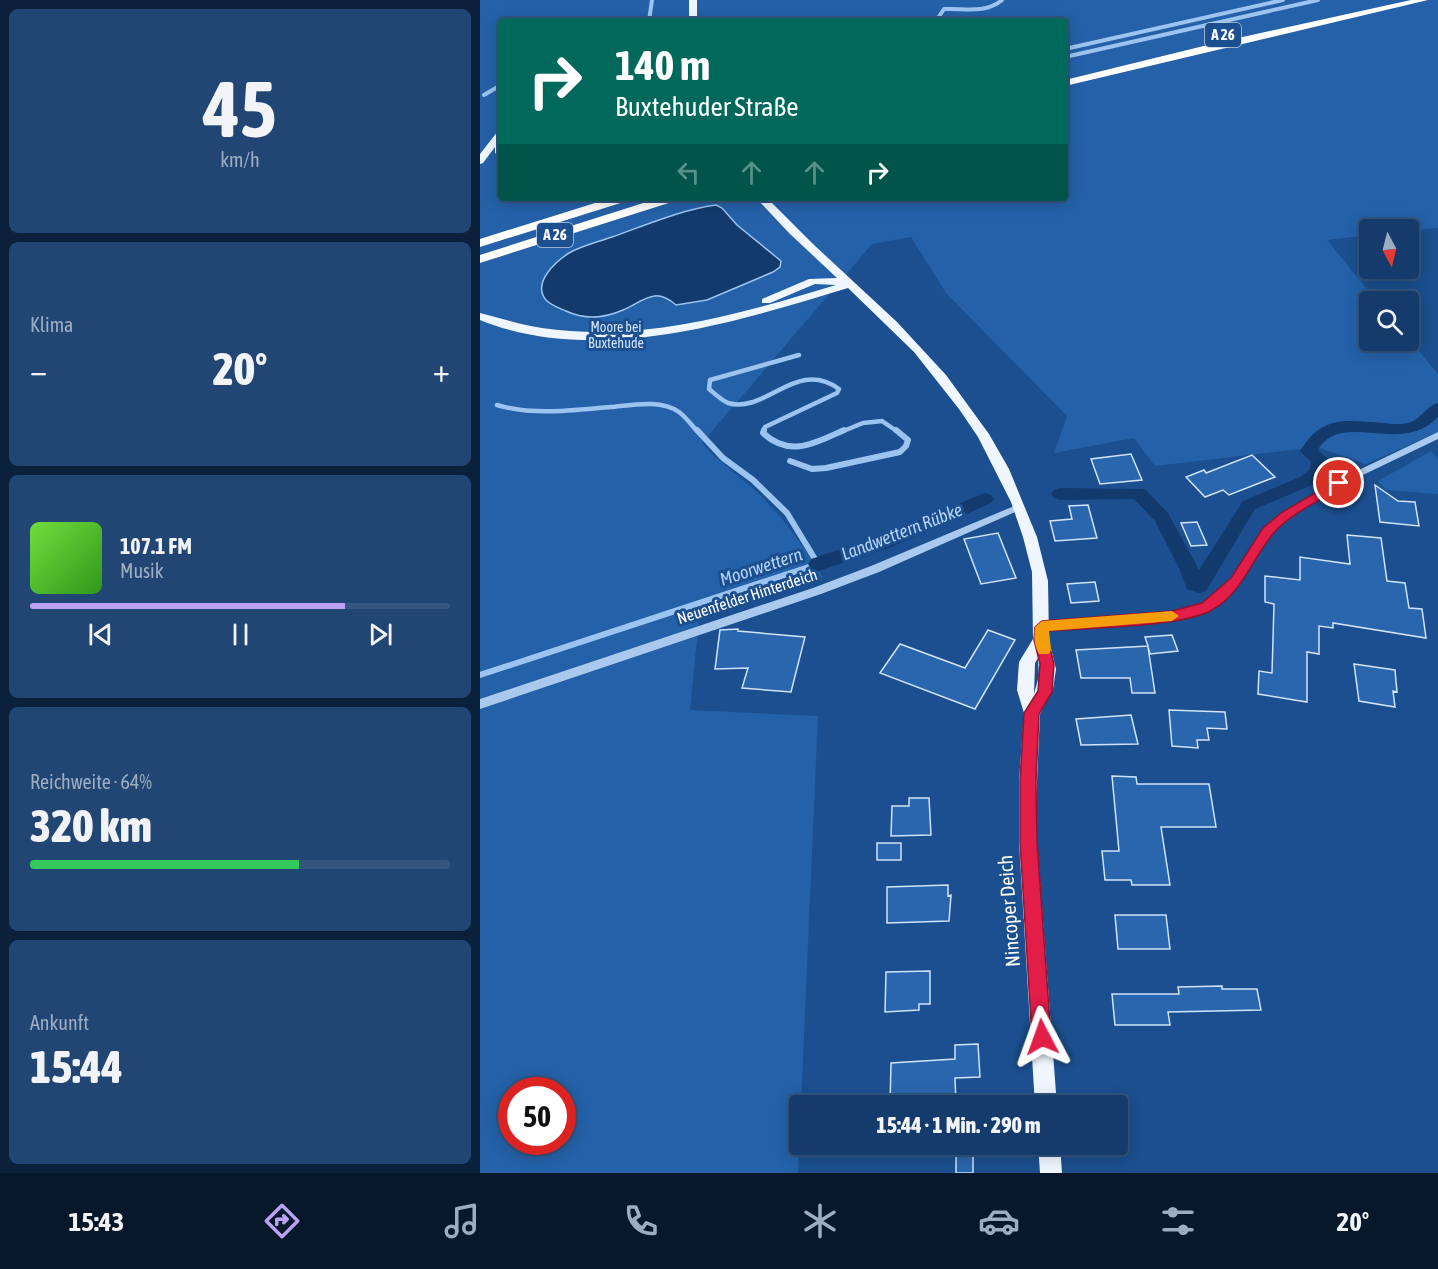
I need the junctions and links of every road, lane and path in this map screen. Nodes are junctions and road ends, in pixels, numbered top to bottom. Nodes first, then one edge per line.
1 (693, 0) edge
2 (1382, 0) edge
3 (1423, 0) edge
4 (693, 18) edge
5 (1068, 72) edge
6 (1068, 82) edge
7 (498, 137) edge
8 (480, 161) edge
9 (613, 201) edge
10 (662, 201) edge
11 (764, 201) edge
12 (480, 243) edge
13 (817, 254) junction
14 (480, 259) edge
15 (851, 284) junction
16 (797, 287) junction
17 (480, 316) edge
18 (731, 317) junction
19 (1438, 435) edge
20 (1019, 507) junction
21 (1042, 633) junction
22 (480, 704) edge
23 (1045, 1095) edge
24 (1050, 1155) edge
25 (1051, 1173) edge

1 - 4 main road
2 - 5 highway, A 26
3 - 6 highway, A 26
7 - 8 main road
9 - 12 highway, A 26
10 - 14 highway, A 26
11 - 13 main road, Nincoper Deich
13 - 15 main road, Nincoper Deich
13 - 16 main road
15 - 16 main road
15 - 18 main road
15 - 20 main road, Nincoper Deich
16 - 18 main road
17 - 18 main road
19 - 21 street
20 - 21 main road, Nincoper Deich
20 - 22 street, Neuenfelder Hinterdeich
21 - 23 main road, Nincoper Deich
24 - 25 main road

